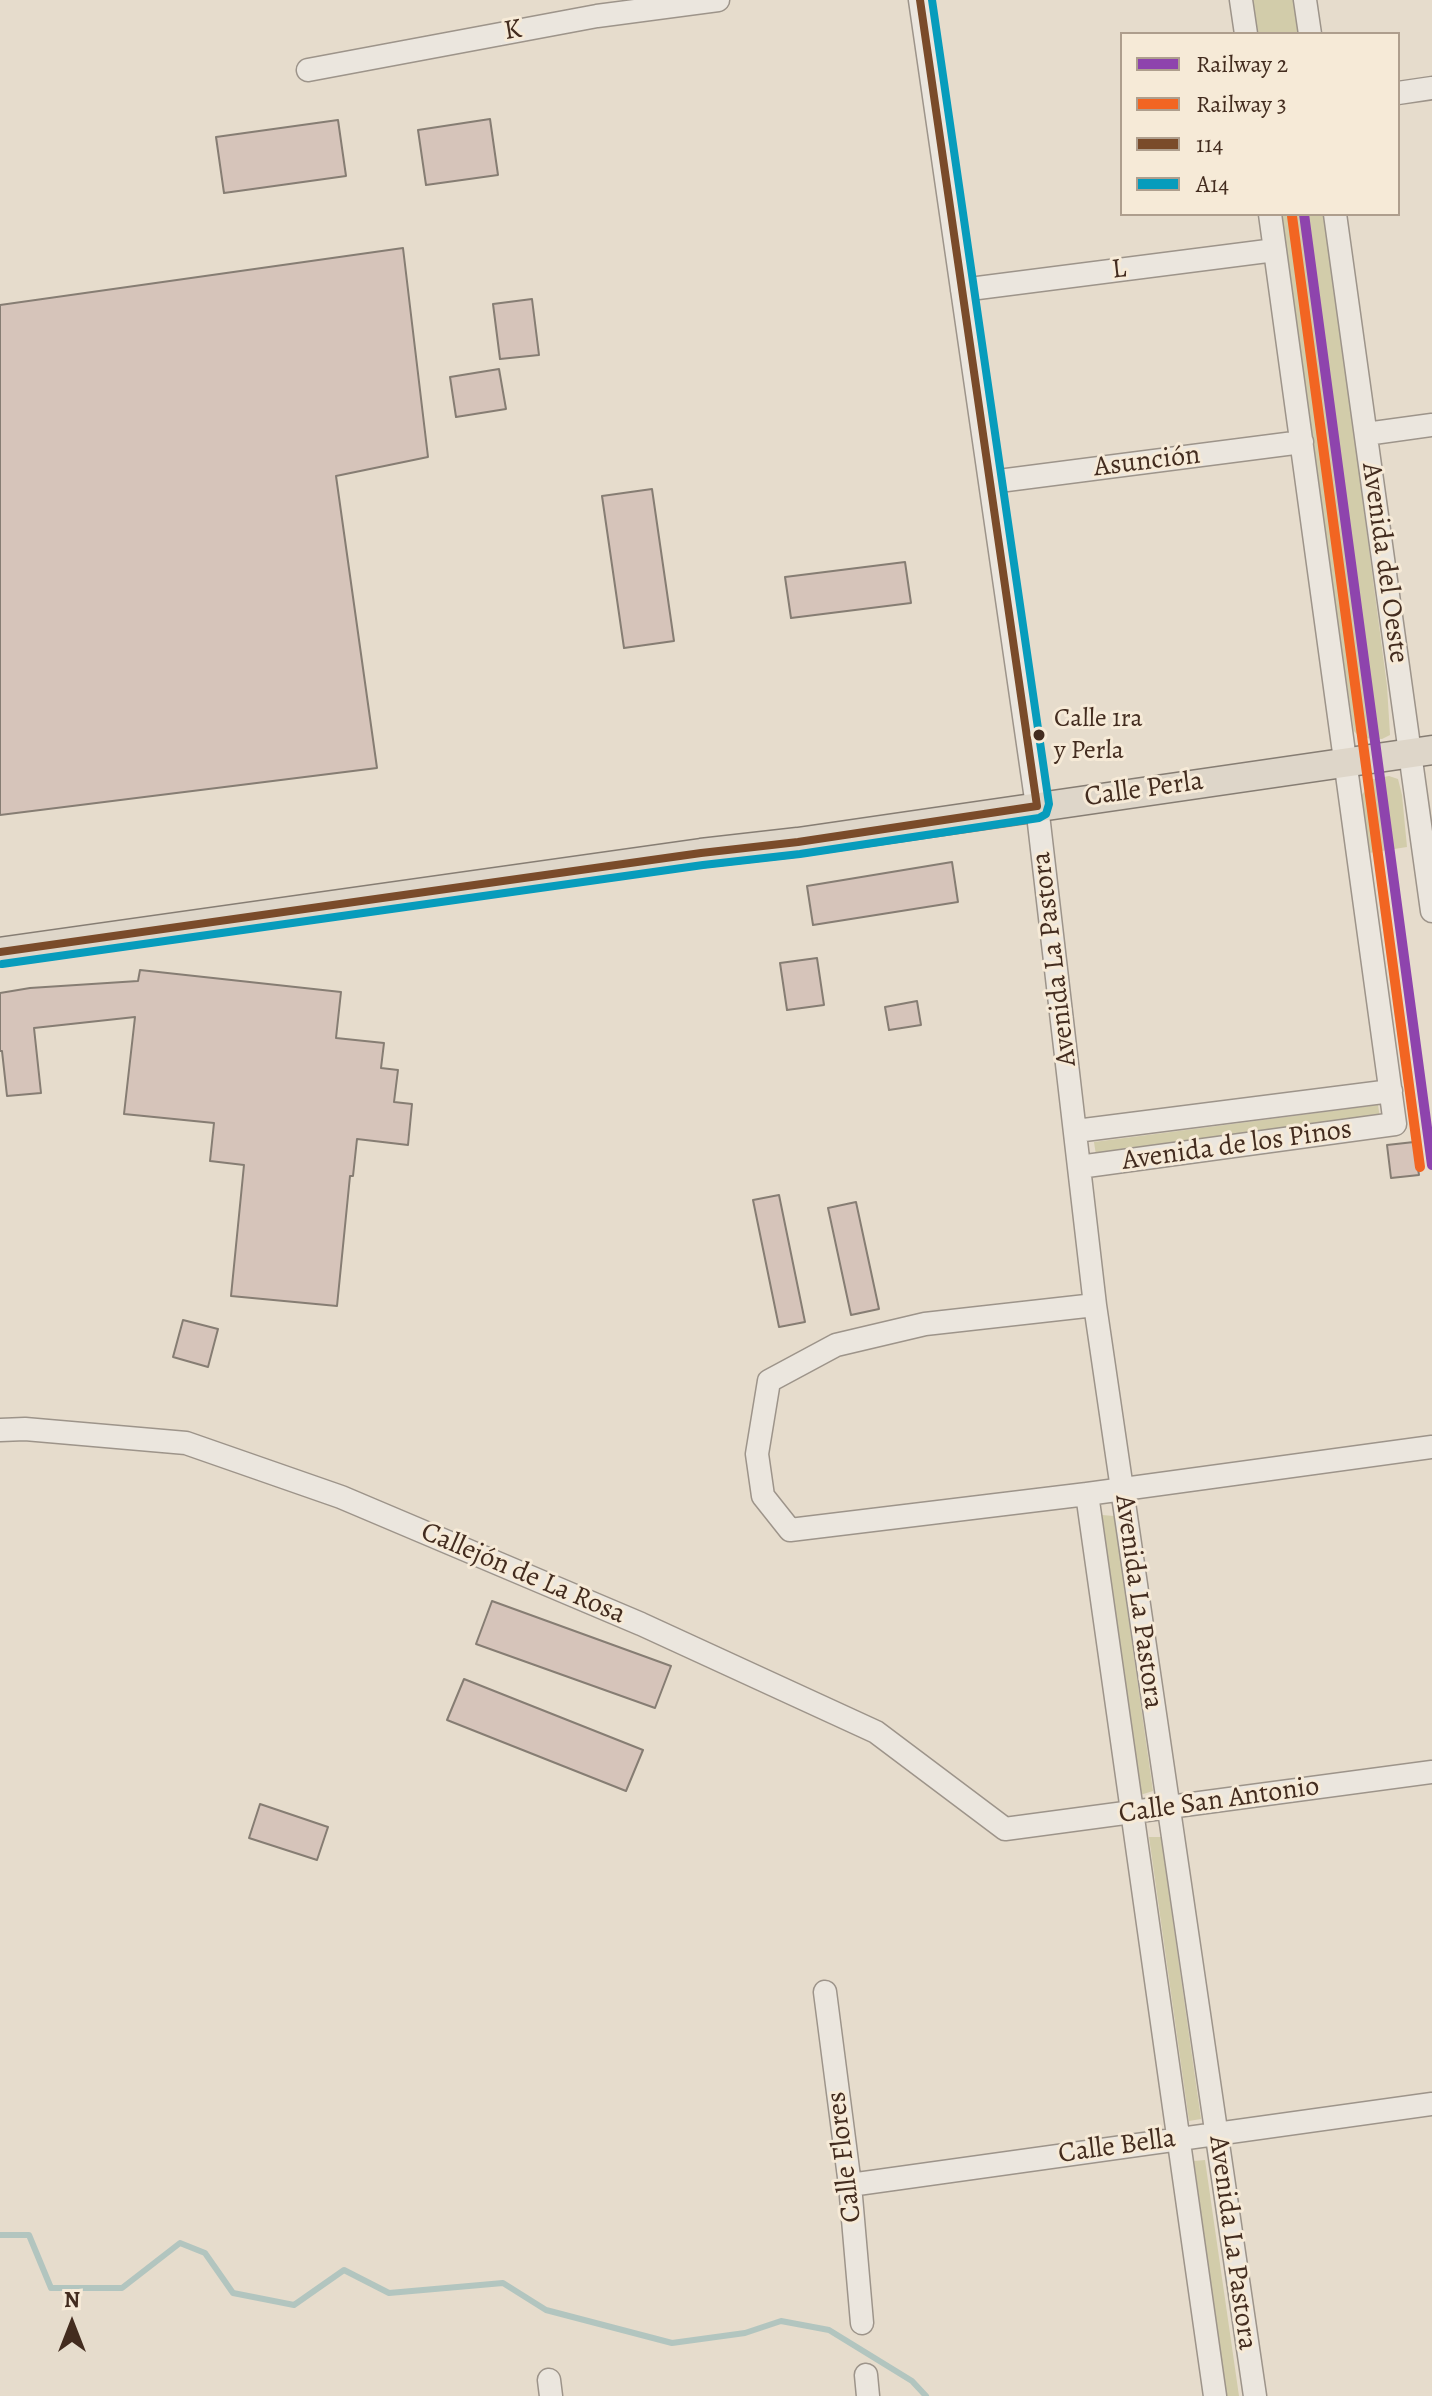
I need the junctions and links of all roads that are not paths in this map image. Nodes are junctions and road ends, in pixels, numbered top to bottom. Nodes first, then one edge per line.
1 (718, 0) edge
2 (920, 0) edge
3 (1241, 0) edge
4 (1305, 0) edge
5 (596, 8) edge
6 (1246, 32) edge
7 (1310, 32) edge
8 (308, 70) dead end
9 (1432, 88) edge
10 (1400, 93) edge
11 (1270, 216) edge
12 (1335, 216) edge
13 (1275, 250) junction
14 (962, 290) junction
15 (1432, 425) edge
16 (1366, 434) junction
17 (1302, 442) junction
18 (991, 482) junction
19 (1421, 752) edge
20 (1345, 762) junction
21 (1037, 806) junction
22 (1432, 911) edge
23 (0, 952) edge
24 (1391, 1091) junction
25 (1076, 1131) junction
26 (1079, 1167) junction
27 (1095, 1305) junction
28 (0, 1430) edge
29 (1432, 1447) edge
30 (1122, 1489) junction
31 (1087, 1494) junction
32 (1432, 1772) edge
33 (1168, 1808) junction
34 (1132, 1812) junction
35 (1005, 1829) joint
36 (825, 1992) dead end
37 (1432, 2104) edge
38 (1216, 2133) junction
39 (1178, 2138) junction
40 (850, 2185) junction
41 (862, 2323) dead end
42 (1215, 2396) edge
43 (1255, 2396) edge

1 - 5 street, K
2 - 14 street, Avenida La Pastora
3 - 6 street
4 - 7 street
5 - 8 street, K
9 - 10 street
11 - 13 street
12 - 16 street, Avenida del Oeste
13 - 14 street, L
13 - 17 street
14 - 18 street, Avenida La Pastora
15 - 16 street
16 - 19 street, Avenida del Oeste
17 - 18 street, Asunción
17 - 20 street
18 - 21 street, Avenida La Pastora
19 - 20 main road, Calle Perla
19 - 22 street, Avenida del Oeste
20 - 21 main road, Calle Perla
20 - 24 street
21 - 23 main road, Calle Perla
21 - 25 street, Avenida La Pastora
24 - 25 street, Avenida de los Pinos
24 - 26 street, Avenida de los Pinos
25 - 26 street, Avenida La Pastora
26 - 27 street, Avenida La Pastora
27 - 30 street, Avenida La Pastora
27 - 31 street
28 - 35 street, Callejón de La Rosa
29 - 30 street
30 - 31 street
30 - 33 street, Avenida La Pastora
31 - 34 street, Avenida La Pastora
32 - 33 street, Calle San Antonio
33 - 34 street, Calle San Antonio
33 - 38 street, Avenida La Pastora
34 - 35 street, Calle San Antonio
34 - 39 street, Avenida La Pastora
36 - 40 street, Calle Flores
37 - 38 street, Calle Bella
38 - 39 street, Calle Bella
38 - 43 street, Avenida La Pastora
39 - 40 street, Calle Bella
39 - 42 street, Avenida La Pastora
40 - 41 street, Calle Flores

